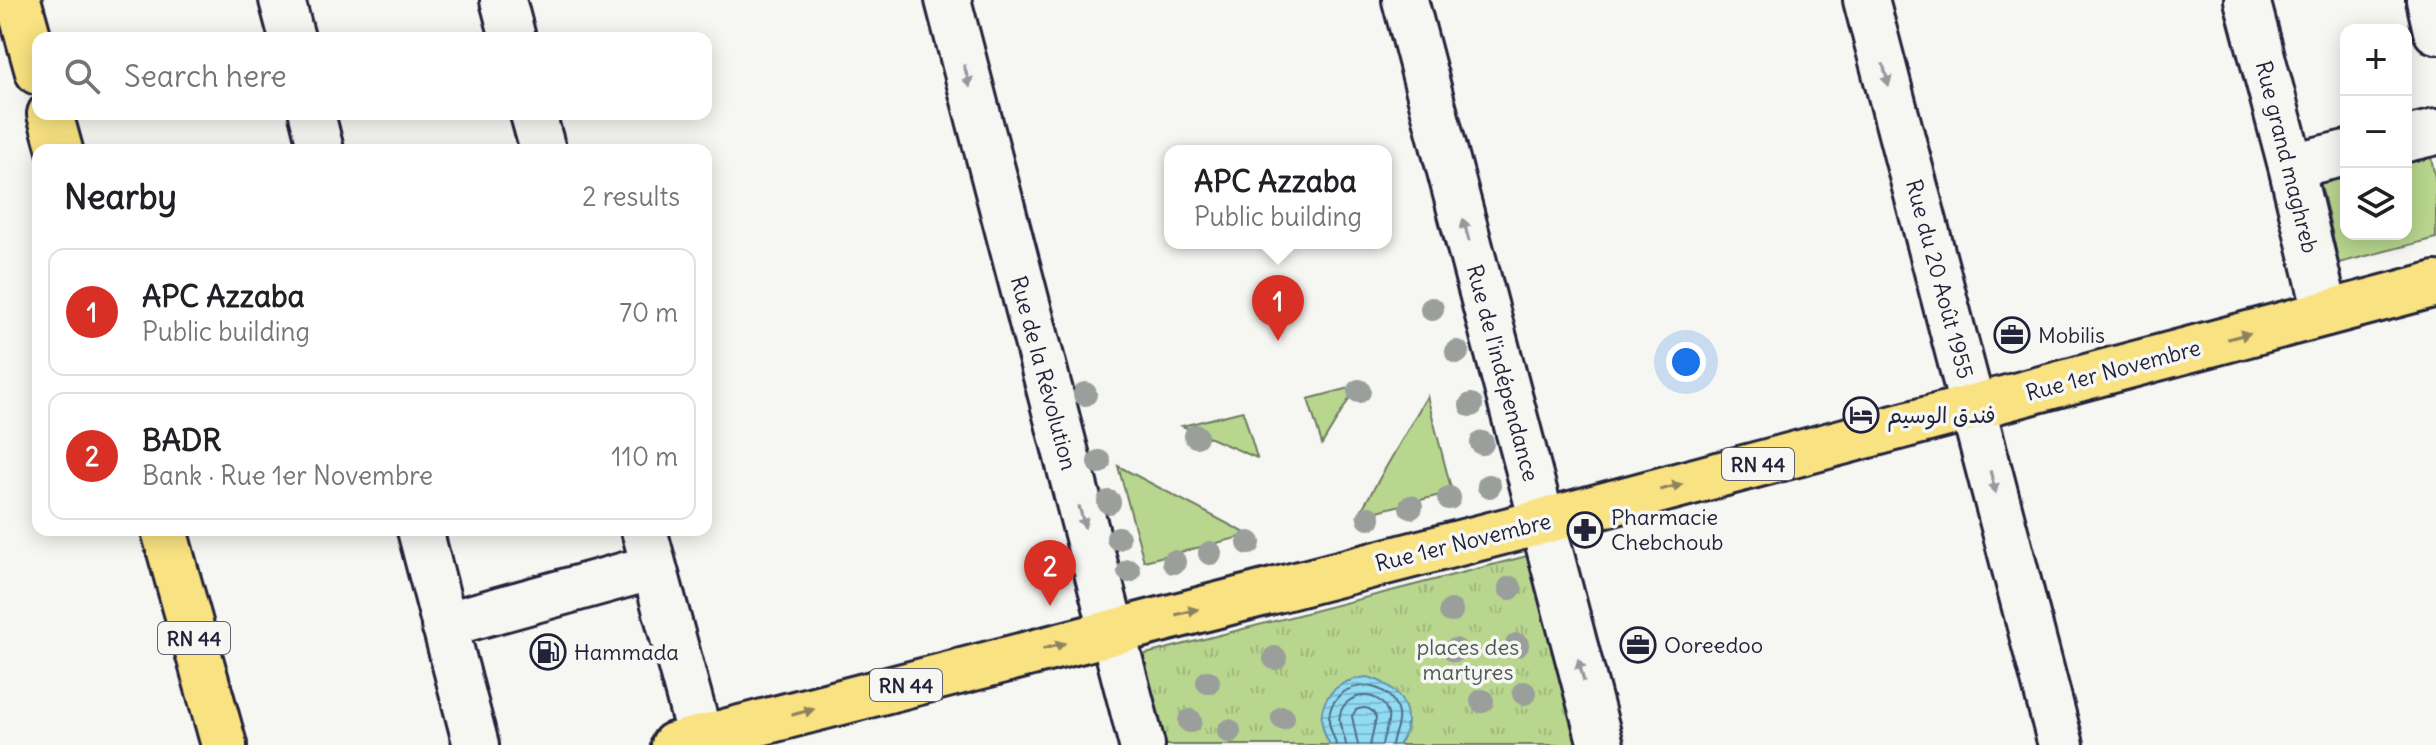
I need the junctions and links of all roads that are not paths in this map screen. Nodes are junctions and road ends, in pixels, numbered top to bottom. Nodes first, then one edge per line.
1 (18, 0) edge
2 (282, 0) edge
3 (503, 0) edge
4 (948, 0) edge
5 (1405, 0) edge
6 (1866, 0) edge
7 (2247, 0) edge
8 (2429, 0) edge
9 (2436, 31) edge
10 (290, 32) edge
11 (511, 32) edge
12 (32, 50) edge
13 (52, 120) edge
14 (314, 120) edge
15 (535, 120) edge
16 (2436, 132) edge
17 (2412, 138) edge
18 (58, 144) edge
19 (320, 144) edge
20 (541, 144) edge
21 (2340, 154) edge
22 (2291, 166) junction
23 (2436, 284) edge
24 (2326, 313) junction
25 (1974, 406) junction
26 (1541, 522) junction
27 (166, 536) edge
28 (422, 536) edge
29 (649, 548) edge
30 (444, 625) junction
31 (1111, 631) junction
32 (692, 743) edge
33 (224, 745) edge
34 (476, 745) edge
35 (1142, 745) edge
36 (1601, 745) edge
37 (2061, 745) edge

1 - 12 main road
2 - 10 street
3 - 11 street
4 -> 31 street, Rue de la Révolution
26 -> 5 street, Rue de l'indépendance
6 -> 25 street, Rue du 20 Août 1955
7 - 22 street, Rue grand maghreb
8 - 9 street
13 - 18 main road
14 - 19 street
15 - 20 street
16 - 17 street
21 - 22 street
22 - 24 street, Rue grand maghreb
23 - 24 main road, Rue 1er Novembre / RN 44
25 -> 24 main road, Rue 1er Novembre / RN 44
26 -> 25 main road, Rue 1er Novembre / RN 44
25 -> 37 street, Rue du 20 Août 1955
31 -> 26 main road, Rue 1er Novembre / RN 44
36 -> 26 street, Rue de l'indépendance
27 - 33 main road, RN 44
28 - 30 street
29 - 30 street
29 - 32 street
30 - 34 street
32 -> 31 main road, Rue 1er Novembre / RN 44
31 - 35 street, Rue de la Révolution

